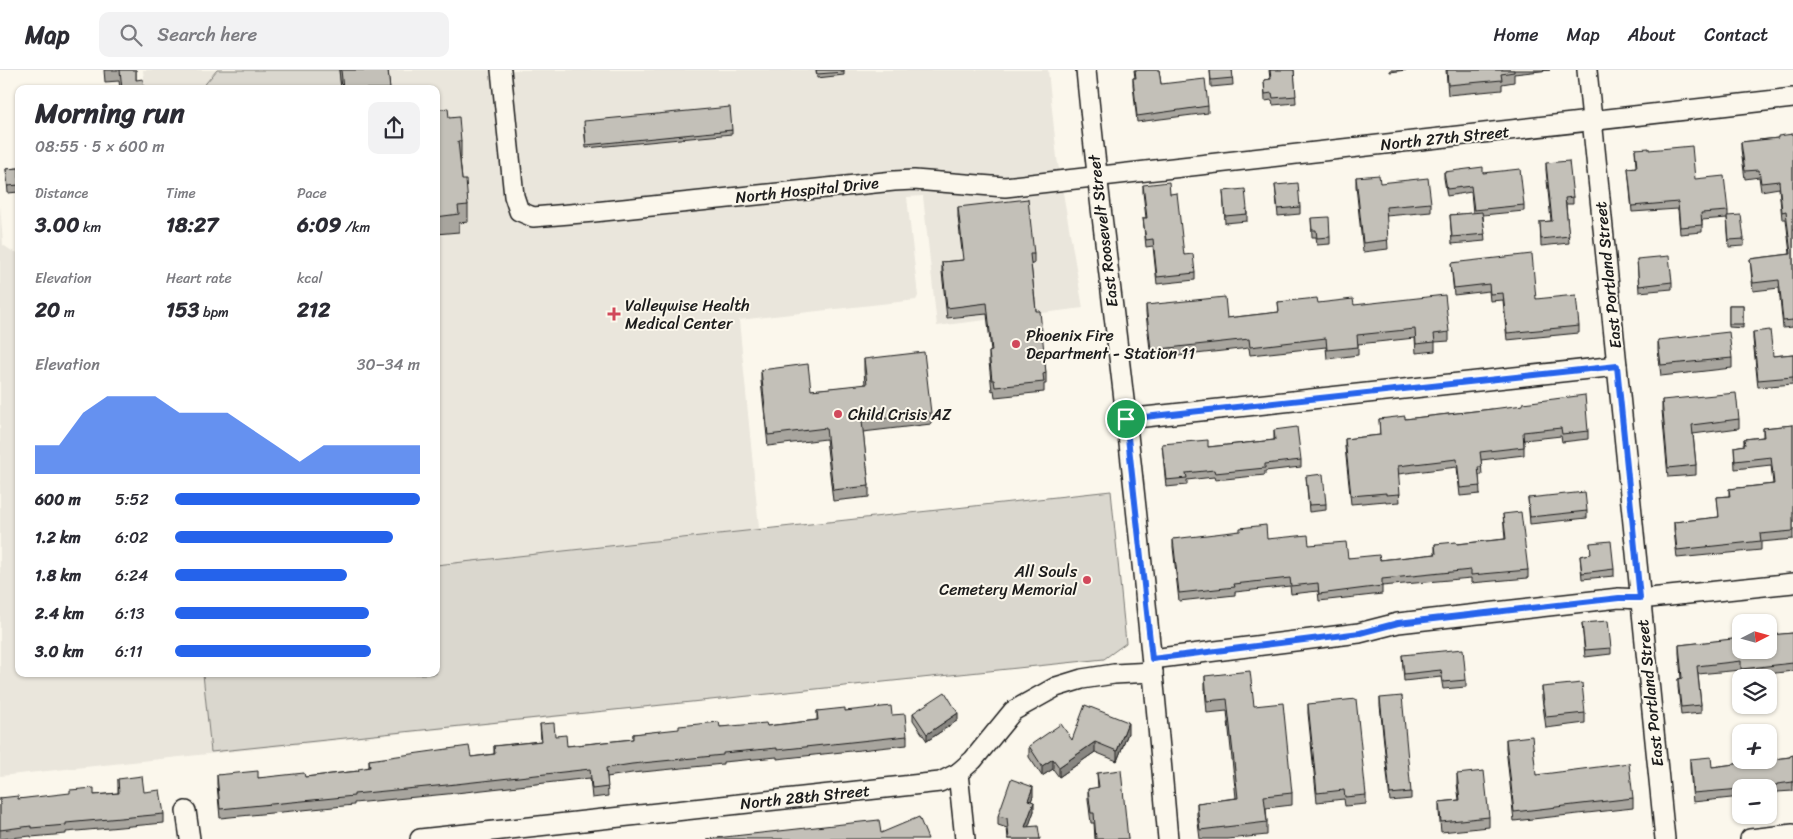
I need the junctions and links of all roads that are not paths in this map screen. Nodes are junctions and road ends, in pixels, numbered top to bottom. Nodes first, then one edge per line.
1 (501, 70) edge
2 (1086, 70) edge
3 (1587, 70) edge
4 (1793, 98) edge
5 (1592, 122) junction
6 (1096, 176) junction
7 (1617, 366) junction
8 (1126, 419) junction
9 (1793, 583) edge
10 (1640, 598) junction
11 (1153, 665) junction
12 (958, 773) junction
13 (186, 811) dead end
14 (1793, 834) edge
15 (190, 839) edge
16 (420, 839) edge
17 (965, 839) edge
18 (1168, 839) edge
19 (1665, 839) edge
20 (1750, 839) edge

1 - 6 street, North Hospital Drive
2 - 6 street, East Roosevelt Street
3 - 5 street, East Portland Street
4 - 5 street, North 27th Street
5 - 6 street, North 27th Street
5 - 7 street, East Portland Street
6 - 8 street, East Roosevelt Street
7 - 8 street
7 - 10 street, East Portland Street
8 - 11 street, East Roosevelt Street
9 - 10 street, North 28th Street
10 - 11 street, North 28th Street
10 - 19 street, East Portland Street
11 - 12 street, North 28th Street
11 - 18 street, East Roosevelt Street
12 - 16 street, North 28th Street
12 - 17 street
13 - 15 street
14 - 20 street

